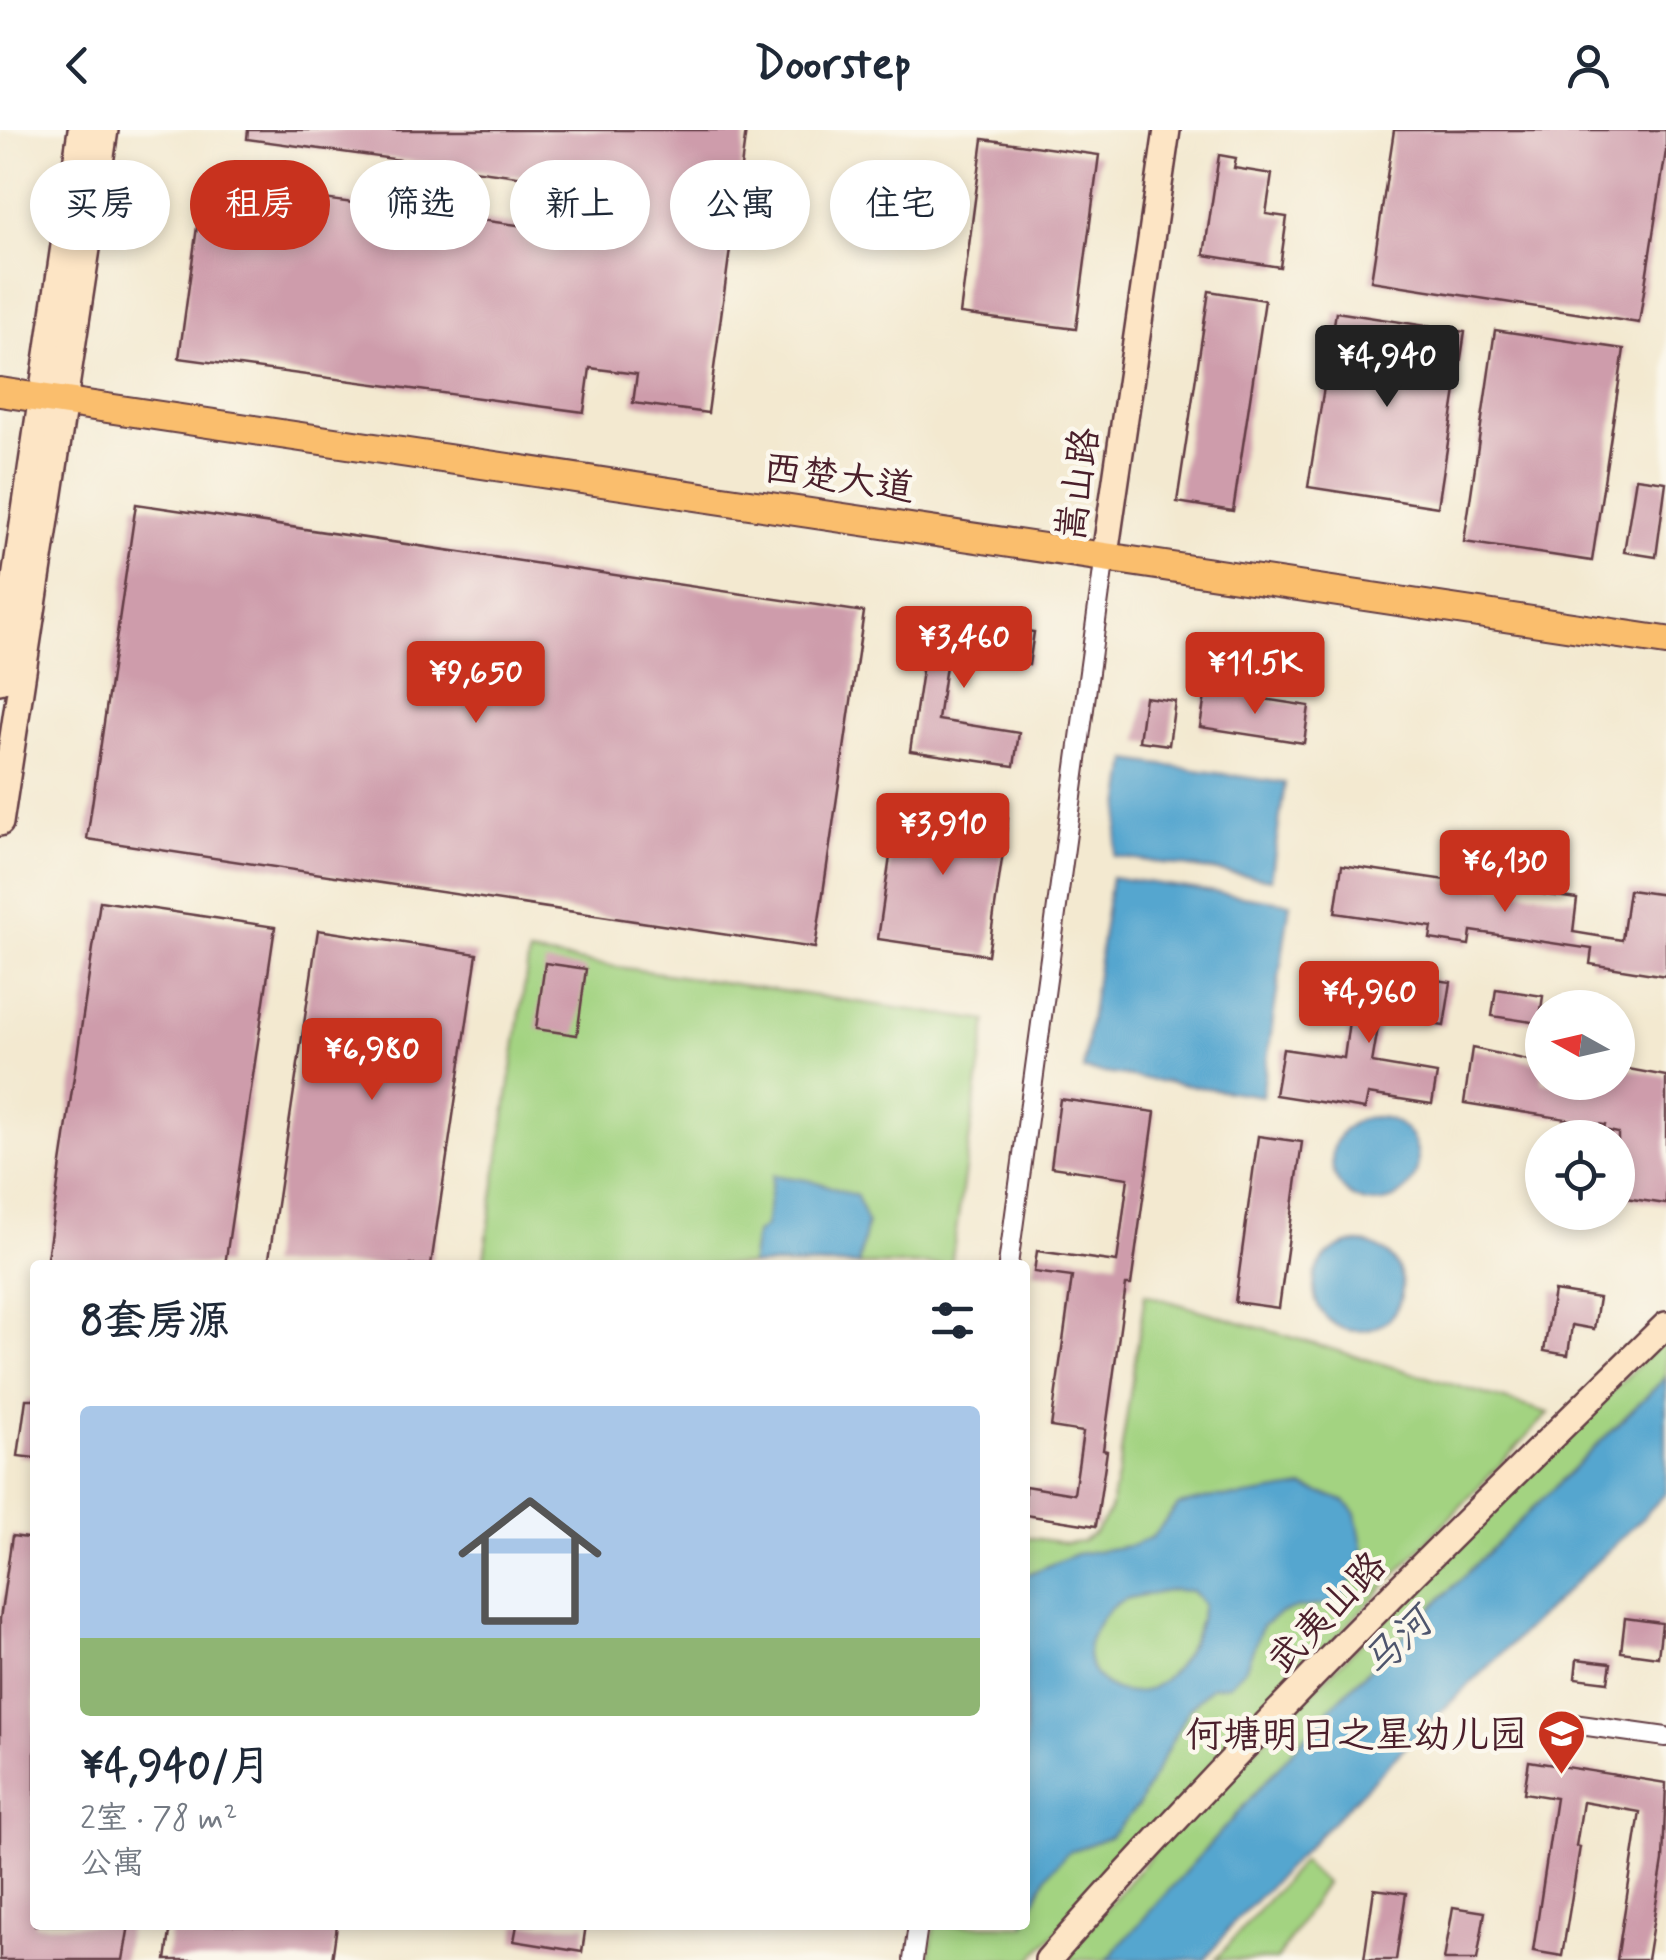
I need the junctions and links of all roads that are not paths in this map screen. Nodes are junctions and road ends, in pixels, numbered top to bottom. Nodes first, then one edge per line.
1 (81, 130) edge
2 (104, 130) edge
3 (1167, 130) edge
4 (0, 392) edge
5 (55, 400) junction
6 (1105, 555) junction
7 (1666, 641) edge
8 (0, 681) edge
9 (0, 823) edge
10 (1009, 1260) edge
11 (1666, 1325) edge
12 (1559, 1722) dead end
13 (1666, 1737) edge
14 (917, 1930) edge
15 (913, 1960) edge
16 (1048, 1960) edge

1 - 5 street
2 - 5 street
3 - 6 street, 嵩山路
4 - 5 main road, 西楚大道
5 - 6 main road, 西楚大道
5 - 8 street
5 - 9 street
6 - 7 main road, 西楚大道
6 - 10 street, 嵩山路
11 - 16 street, 武夷山路
12 - 13 street
14 - 15 street

